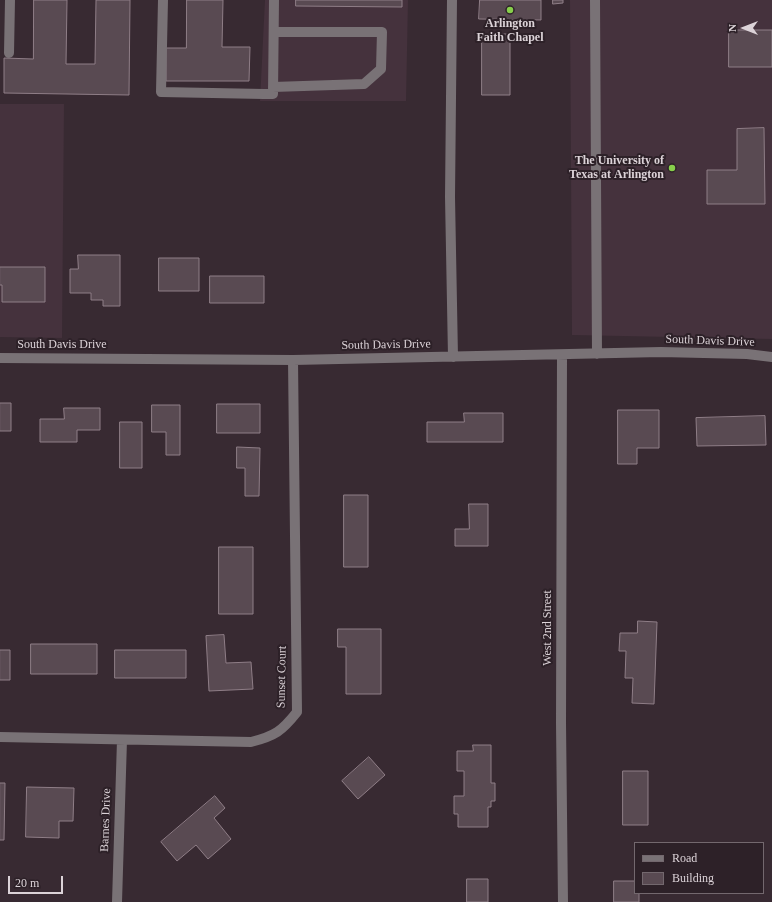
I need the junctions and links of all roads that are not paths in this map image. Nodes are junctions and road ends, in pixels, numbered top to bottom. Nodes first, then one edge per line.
1 (10, 0) edge
2 (163, 0) edge
3 (274, 0) edge
4 (452, 0) edge
5 (595, 0) edge
6 (274, 32) junction
7 (9, 53) dead end
8 (273, 87) junction
9 (597, 354) junction
10 (562, 355) junction
11 (452, 357) junction
12 (772, 357) edge
13 (0, 358) edge
14 (293, 360) junction
15 (0, 737) edge
16 (122, 740) junction
17 (117, 902) edge
18 (563, 902) edge

1 - 7 street
2 - 8 street
3 - 6 street
4 - 11 street
5 - 9 street
6 - 8 street
6 - 8 street
9 - 10 street, South Davis Drive
9 - 12 street, South Davis Drive
10 - 11 street, South Davis Drive
10 - 18 street, West 2nd Street
11 - 14 street, South Davis Drive
13 - 14 street, South Davis Drive
14 - 16 street, Sunset Court
15 - 16 street, Sunset Court
16 - 17 street, Barnes Drive

